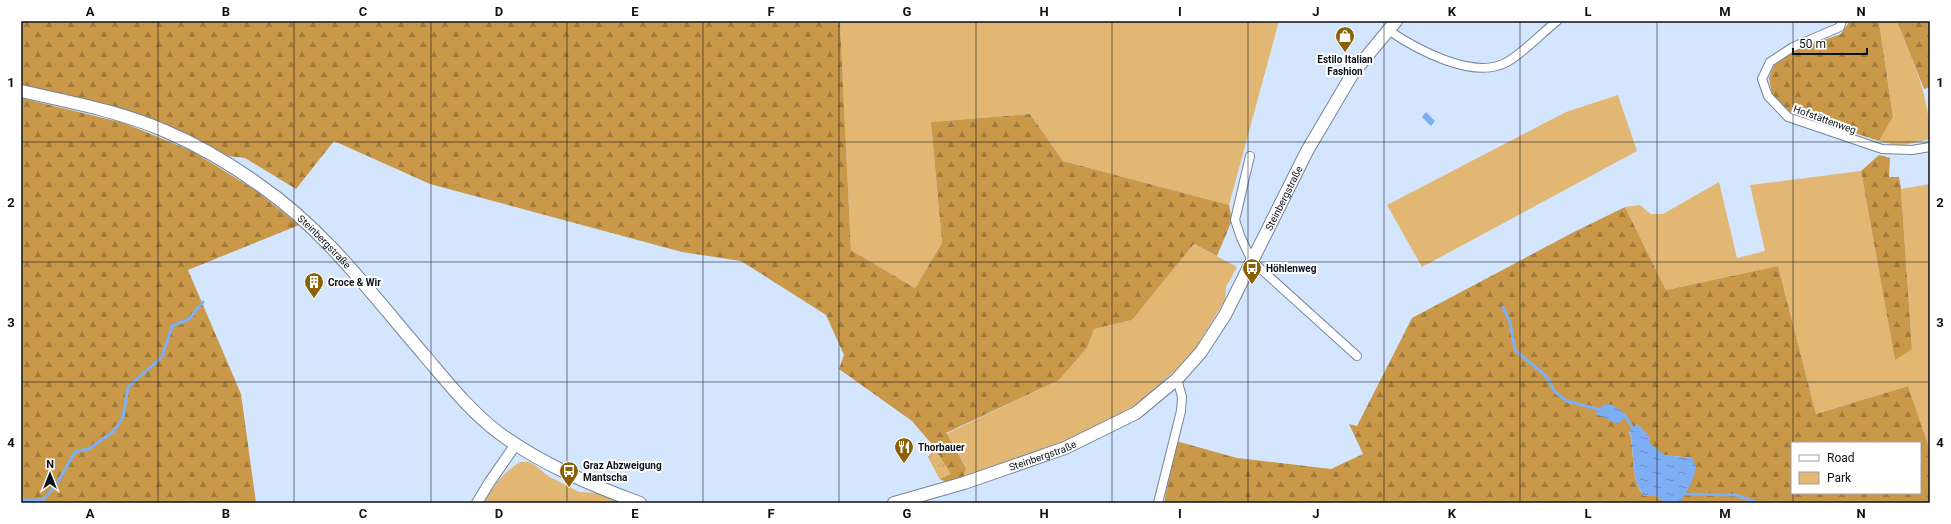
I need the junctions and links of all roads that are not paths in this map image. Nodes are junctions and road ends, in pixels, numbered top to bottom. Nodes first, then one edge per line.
1 (1396, 21) edge
2 (1557, 21) edge
3 (1842, 21) edge
4 (1388, 30) junction
5 (21, 91) edge
6 (1930, 147) edge
7 (1250, 156) dead end
8 (1252, 261) junction
9 (1357, 356) dead end
10 (1176, 379) junction
11 (516, 444) junction
12 (477, 503) edge
13 (640, 503) edge
14 (894, 503) edge
15 (1158, 503) edge

1 - 4 main road, Steinbergstraße
2 - 4 street
3 - 6 street, Hofstättenweg
4 - 8 main road, Steinbergstraße
5 - 11 main road, Steinbergstraße
7 - 8 street
8 - 9 street
8 - 10 main road, Steinbergstraße
10 - 14 main road, Steinbergstraße
10 - 15 street
11 - 12 street
11 - 13 main road, Steinbergstraße

